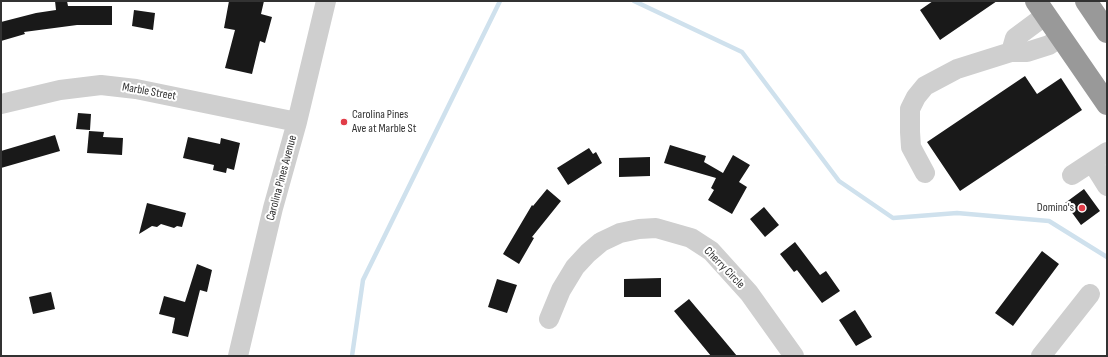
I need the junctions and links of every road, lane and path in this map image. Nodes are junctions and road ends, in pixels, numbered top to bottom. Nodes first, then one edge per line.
1 (326, 1) edge
2 (1086, 1) edge
3 (1041, 8) edge
4 (1107, 32) edge
5 (1061, 37) junction
6 (1011, 52) junction
7 (1, 104) edge
8 (1107, 104) edge
9 (297, 122) junction
10 (1099, 157) edge
11 (925, 173) dead end
12 (1072, 175) dead end
13 (1107, 186) edge
14 (1090, 294) dead end
15 (549, 319) dead end
16 (238, 356) edge
17 (794, 356) edge
18 (1041, 356) edge

1 - 9 street, Carolina Pines Avenue
2 - 4 highway
3 - 5 highway
3 - 6 street
5 - 6 street
5 - 8 highway
6 - 11 street
7 - 9 street, Marble Street
9 - 16 street, Carolina Pines Avenue
10 - 12 street
10 - 13 street
14 - 18 street
15 - 17 street, Cherry Circle

